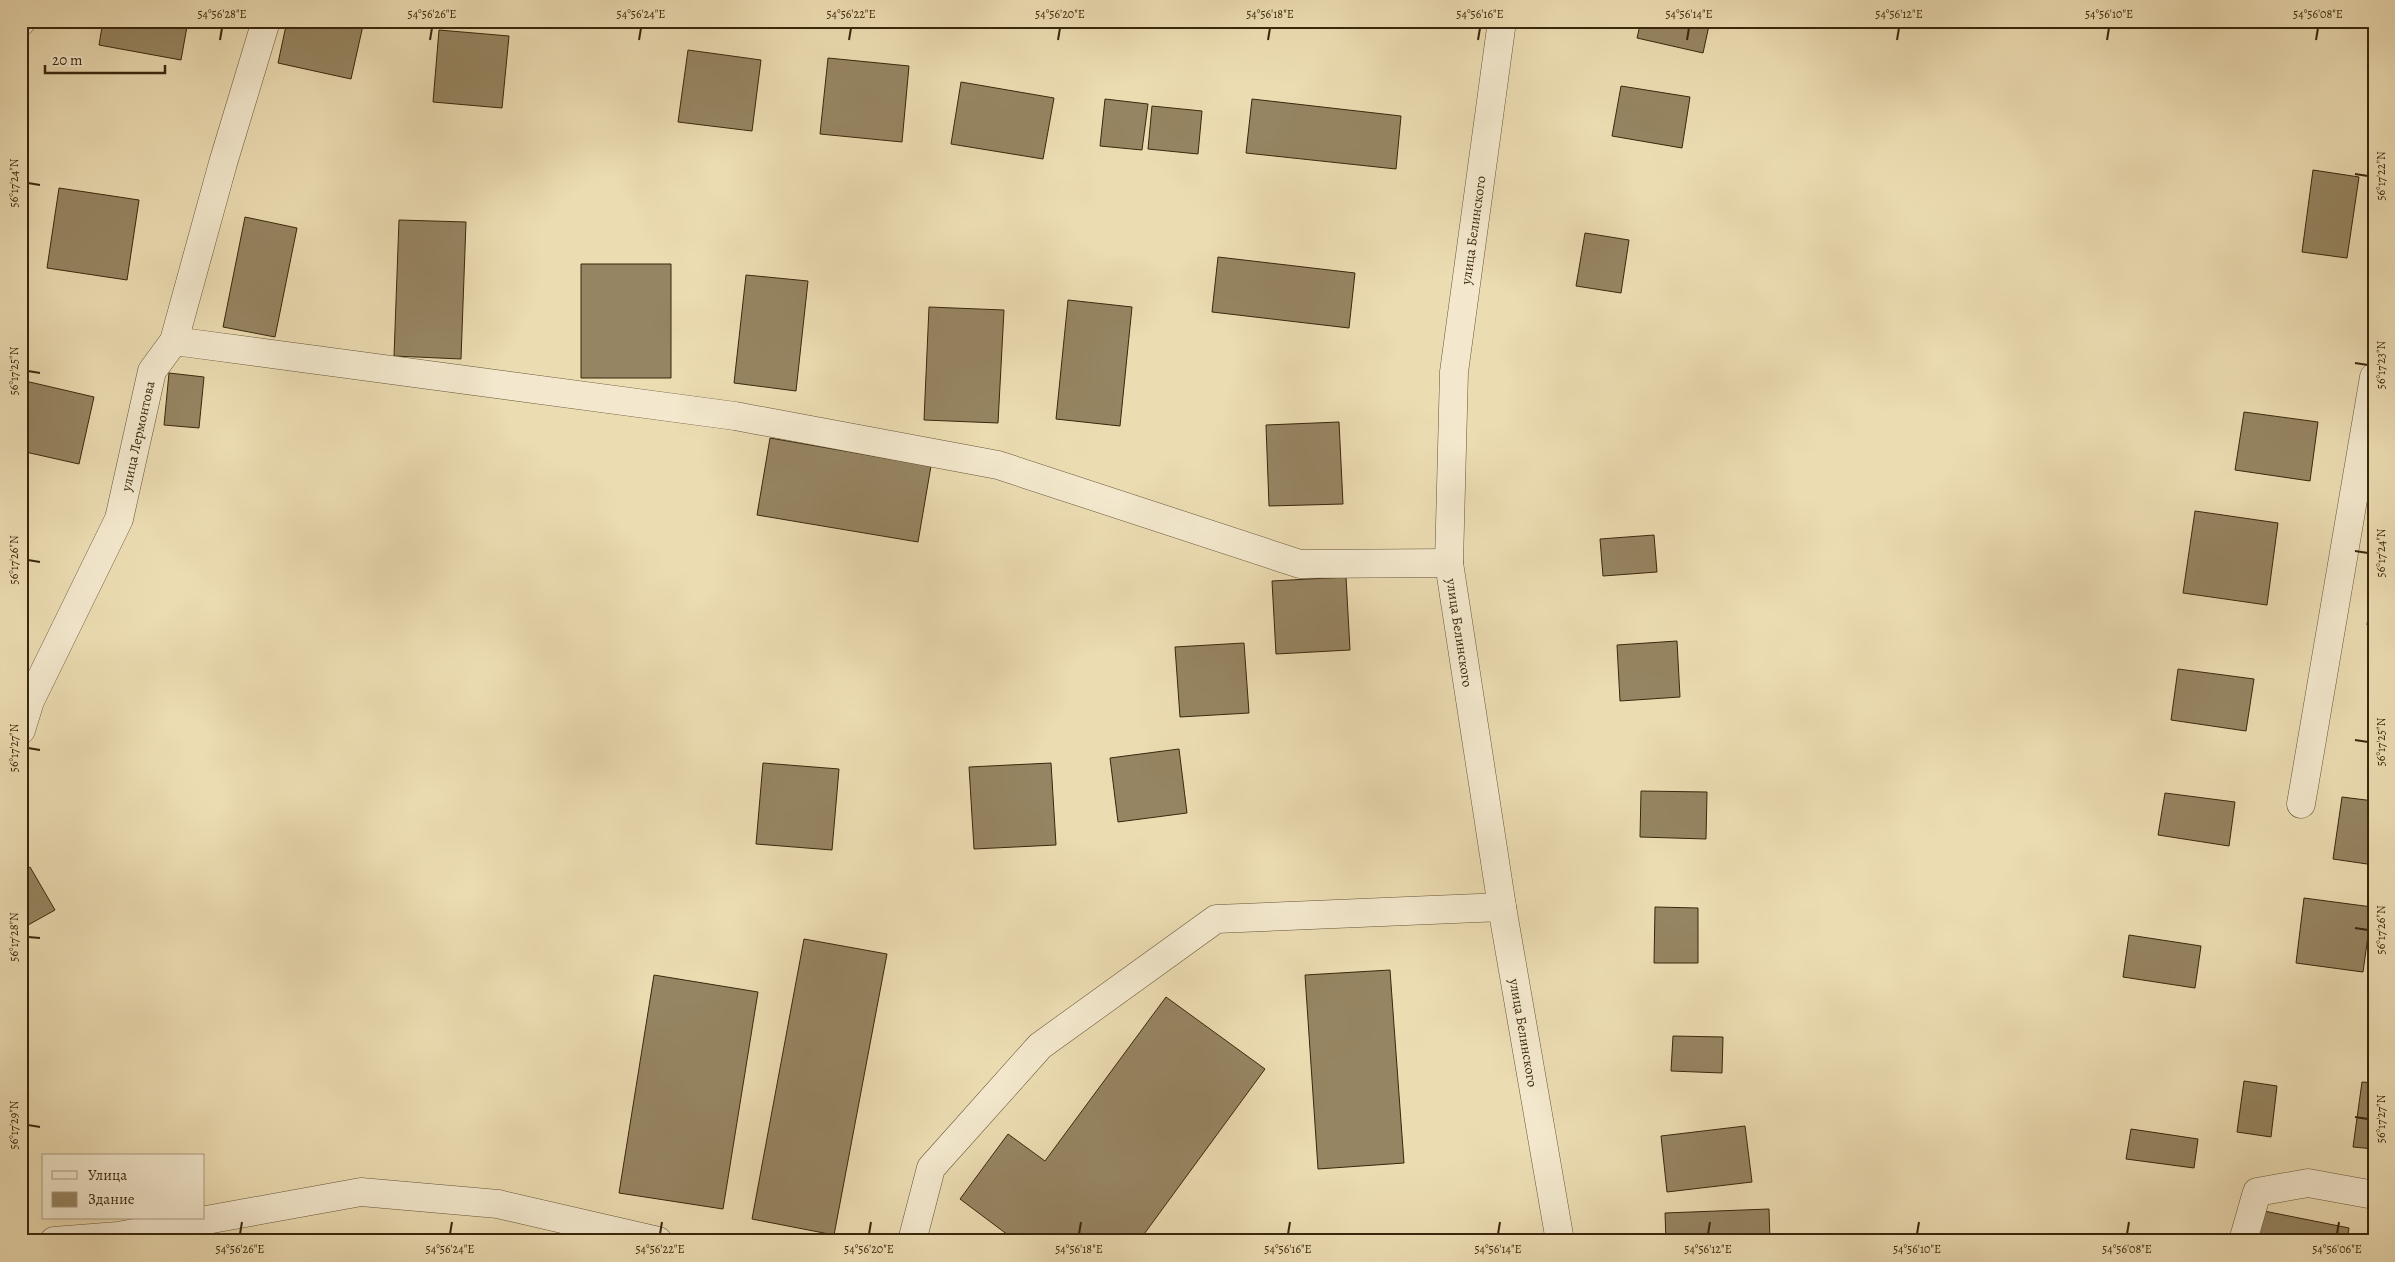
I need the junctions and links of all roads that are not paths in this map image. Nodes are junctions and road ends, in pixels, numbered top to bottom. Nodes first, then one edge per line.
1 (266, 21) edge
2 (1502, 21) edge
3 (174, 341) junction
4 (2374, 377) edge
5 (1449, 563) junction
6 (21, 730) edge
7 (2301, 804) dead end
8 (1502, 907) junction
9 (2374, 1195) edge
10 (54, 1241) edge
11 (658, 1241) edge
12 (912, 1241) edge
13 (1560, 1241) edge
14 (2243, 1241) edge

1 - 3 street, улица Лермонтова
2 - 5 street, улица Белинского
3 - 5 street
3 - 6 street, улица Лермонтова
4 - 7 street
5 - 8 street, улица Белинского
8 - 12 street
8 - 13 street, улица Белинского
9 - 14 street
10 - 11 street

